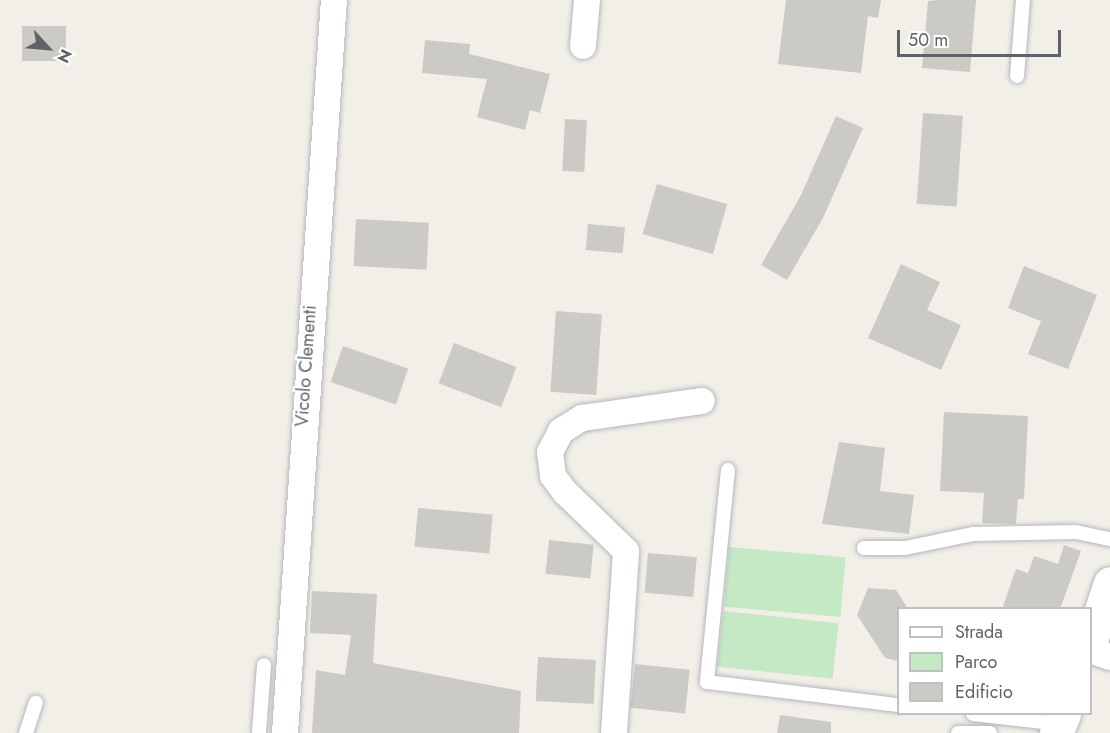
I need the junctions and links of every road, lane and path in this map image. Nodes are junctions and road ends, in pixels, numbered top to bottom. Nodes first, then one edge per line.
1 (334, 0) edge
2 (587, 0) edge
3 (1023, 0) edge
4 (583, 46) dead end
5 (1017, 76) dead end
6 (702, 401) dead end
7 (728, 470) dead end
8 (1110, 538) edge
9 (864, 548) dead end
10 (1110, 583) edge
11 (1092, 637) edge
12 (1092, 651) edge
13 (1110, 657) edge
14 (264, 665) dead end
15 (36, 703) dead end
16 (897, 705) edge
17 (982, 715) edge
18 (1060, 724) edge
19 (259, 732) edge
20 (26, 733) edge
21 (285, 733) edge
22 (614, 733) edge
23 (958, 733) edge
24 (990, 733) edge

1 - 21 street, Vicolo Clementi
2 - 4 street
3 - 5 lane
6 - 22 street
7 - 16 lane
8 - 9 lane
10 - 11 main road
12 - 13 street
14 - 19 lane
15 - 20 lane
17 - 18 lane
23 - 24 lane

